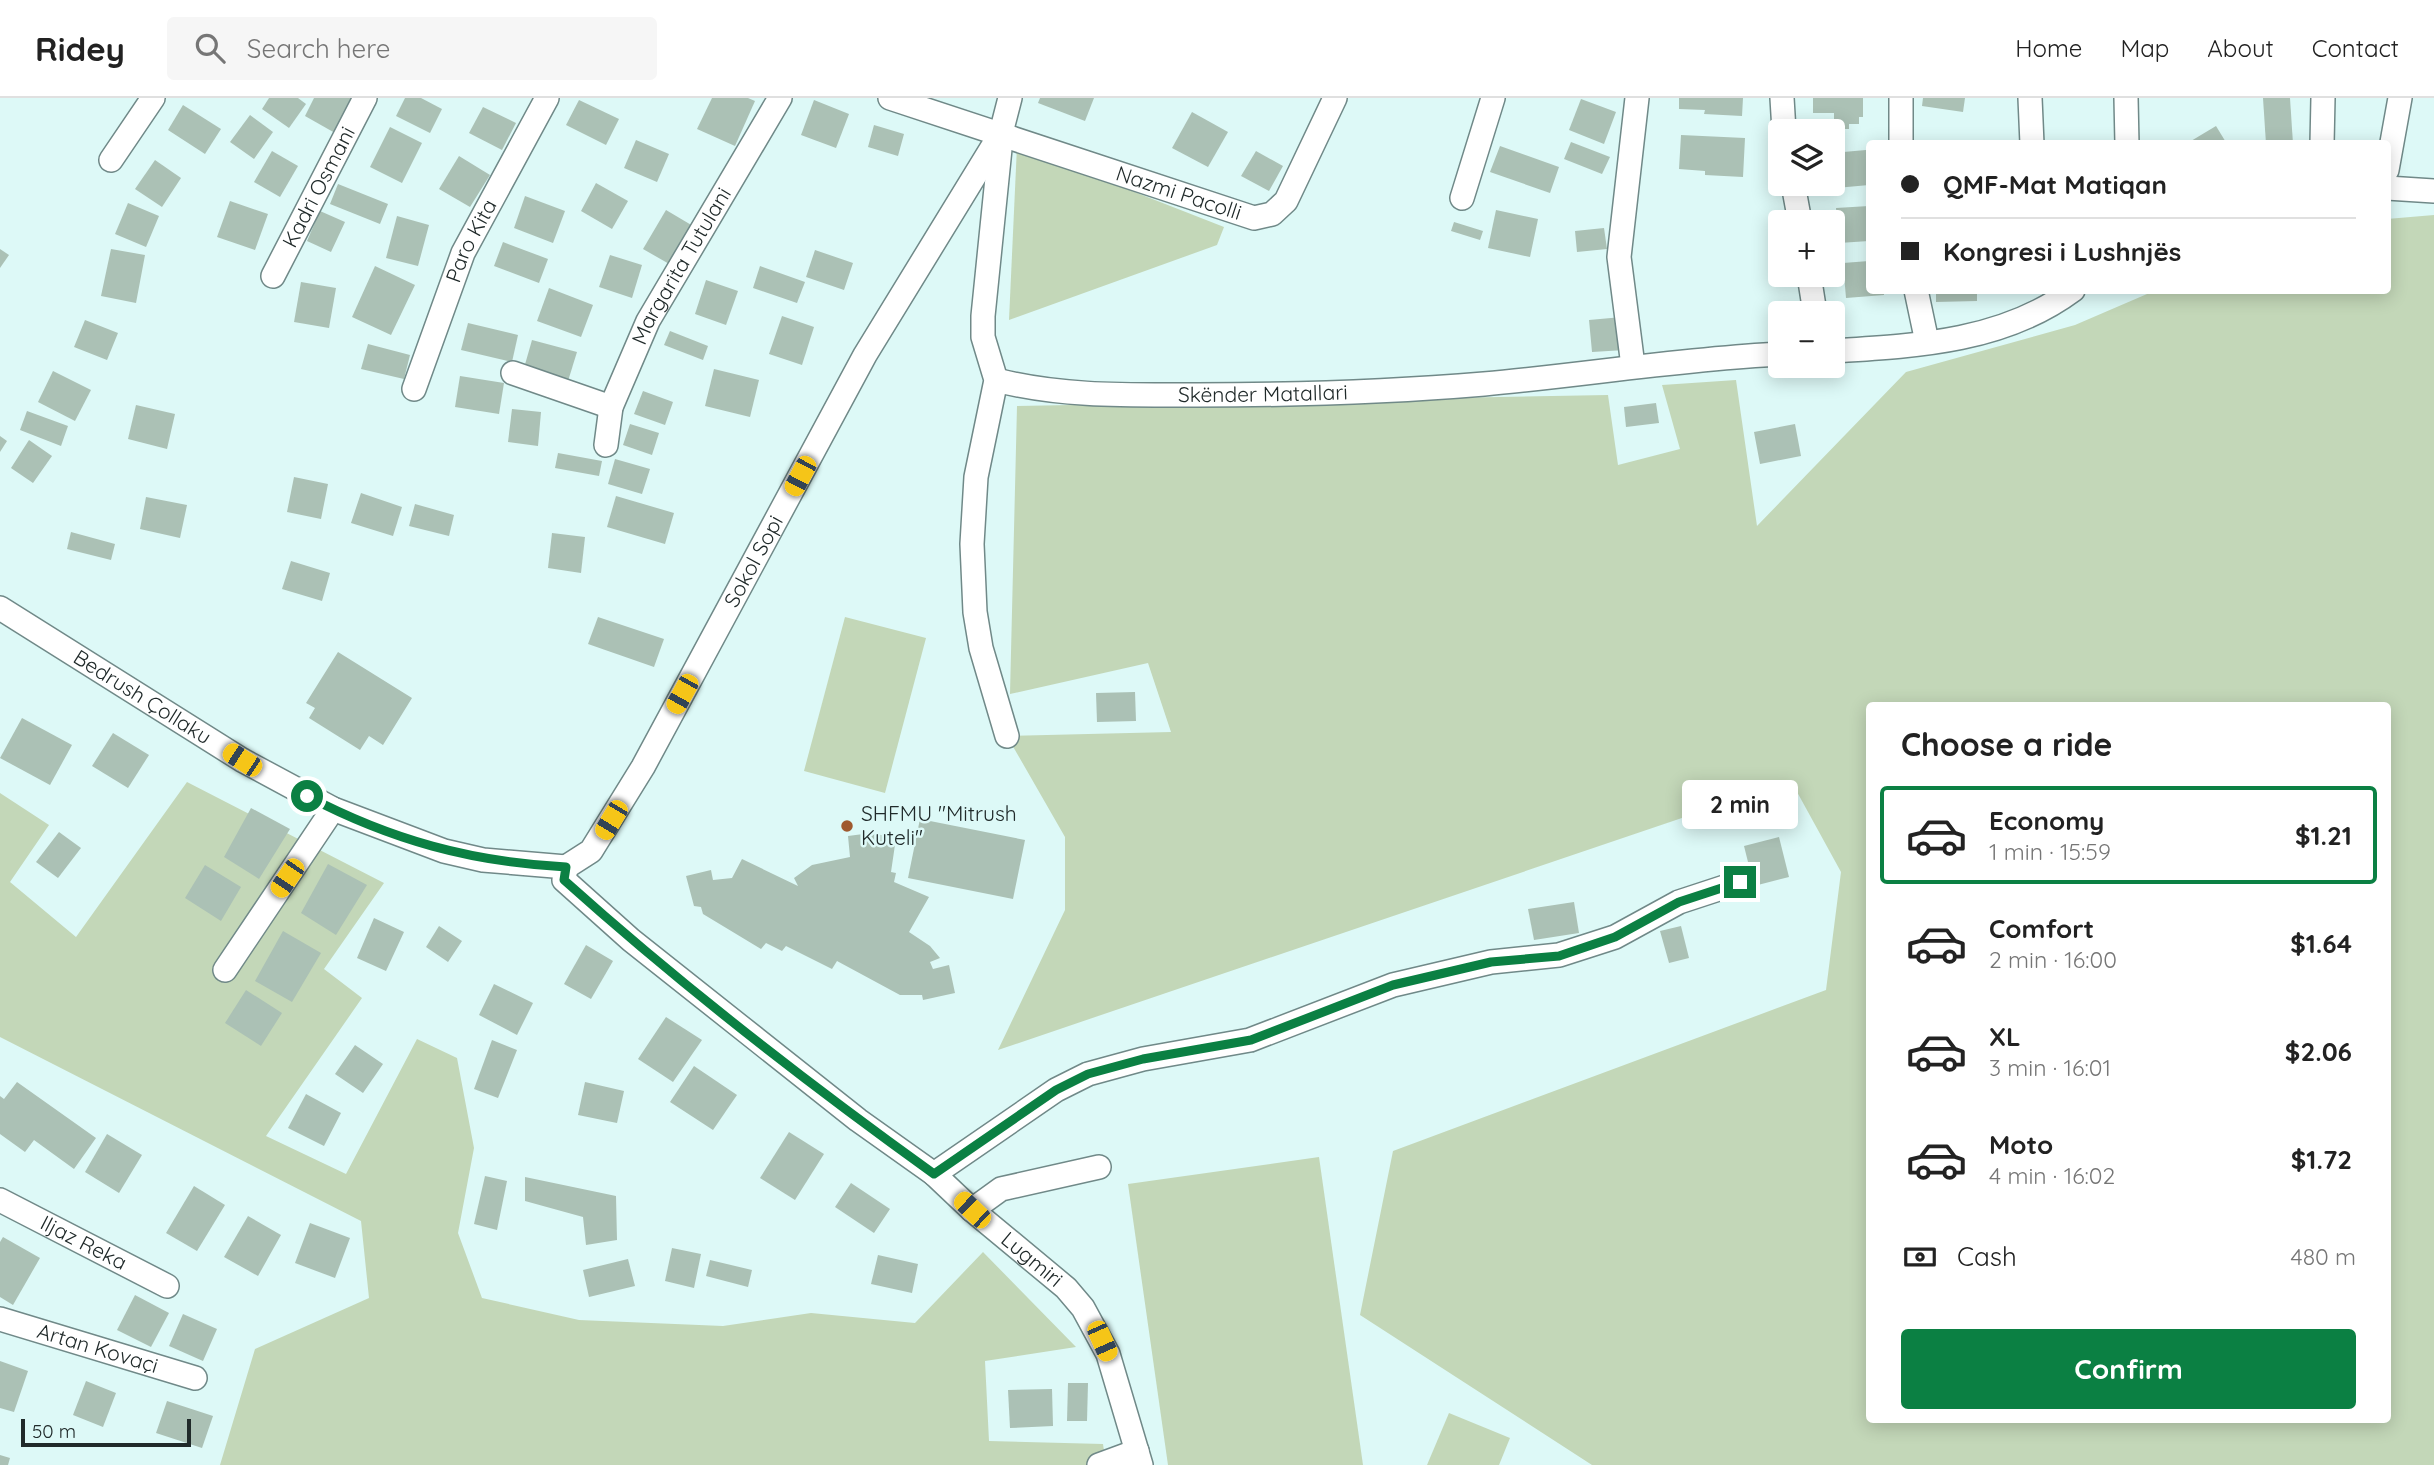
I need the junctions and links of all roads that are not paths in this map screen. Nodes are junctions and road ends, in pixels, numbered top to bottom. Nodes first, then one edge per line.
1 (153, 98) edge
2 (365, 98) edge
3 (547, 98) edge
4 (780, 98) edge
5 (890, 98) edge
6 (1010, 98) edge
7 (1335, 98) edge
8 (1493, 98) edge
9 (1637, 98) edge
10 (1782, 98) edge
11 (1901, 98) edge
12 (2030, 98) edge
13 (2126, 98) edge
14 (2323, 98) edge
15 (2400, 98) edge
16 (1783, 119) edge
17 (1001, 133) junction
18 (1901, 140) edge
19 (2032, 140) edge
20 (2127, 140) edge
21 (2322, 140) edge
22 (2391, 148) edge
23 (111, 160) dead end
24 (2391, 188) edge
25 (2434, 191) edge
26 (1462, 198) dead end
27 (273, 276) dead end
28 (1917, 294) edge
29 (2061, 295) edge
30 (1927, 342) junction
31 (1845, 350) edge
32 (1768, 355) edge
33 (1633, 366) junction
34 (513, 373) dead end
35 (996, 380) junction
36 (414, 390) dead end
37 (611, 407) junction
38 (606, 445) dead end
39 (0, 608) edge
40 (1007, 736) dead end
41 (333, 809) junction
42 (566, 867) junction
43 (1740, 882) dead end
44 (225, 970) dead end
45 (1099, 1167) dead end
46 (934, 1174) junction
47 (0, 1200) edge
48 (972, 1210) junction
49 (167, 1286) dead end
50 (0, 1319) edge
51 (195, 1378) dead end
52 (1139, 1458) edge
53 (1099, 1465) edge

1 - 23 street
2 - 27 street, Kadri Osmani
3 - 36 street, Paro Kita
4 - 37 street, Margarita Tutulani
5 - 17 street
6 - 17 street, Sokol Sopi
7 - 17 street, Nazmi Pacolli
8 - 26 street
9 - 33 street
10 - 16 street
11 - 18 street
12 - 19 street
13 - 20 street
14 - 21 street
15 - 22 street
17 - 35 street
17 - 42 street, Sokol Sopi
24 - 25 street
28 - 30 street
29 - 30 street
30 - 31 street
32 - 33 street, Skënder Matallari
33 - 35 street, Skënder Matallari
34 - 37 street
35 - 40 street
37 - 38 street, Margarita Tutulani
39 - 41 street, Bedrush Çollaku
41 - 42 street, Bedrush Çollaku
41 - 44 street
42 - 46 street, Lugmiri
43 - 46 street
45 - 48 street
46 - 48 street, Lugmiri
47 - 49 street, Iljaz Reka
48 - 52 street, Lugmiri
50 - 51 street, Artan Kovaçi
52 - 53 street

